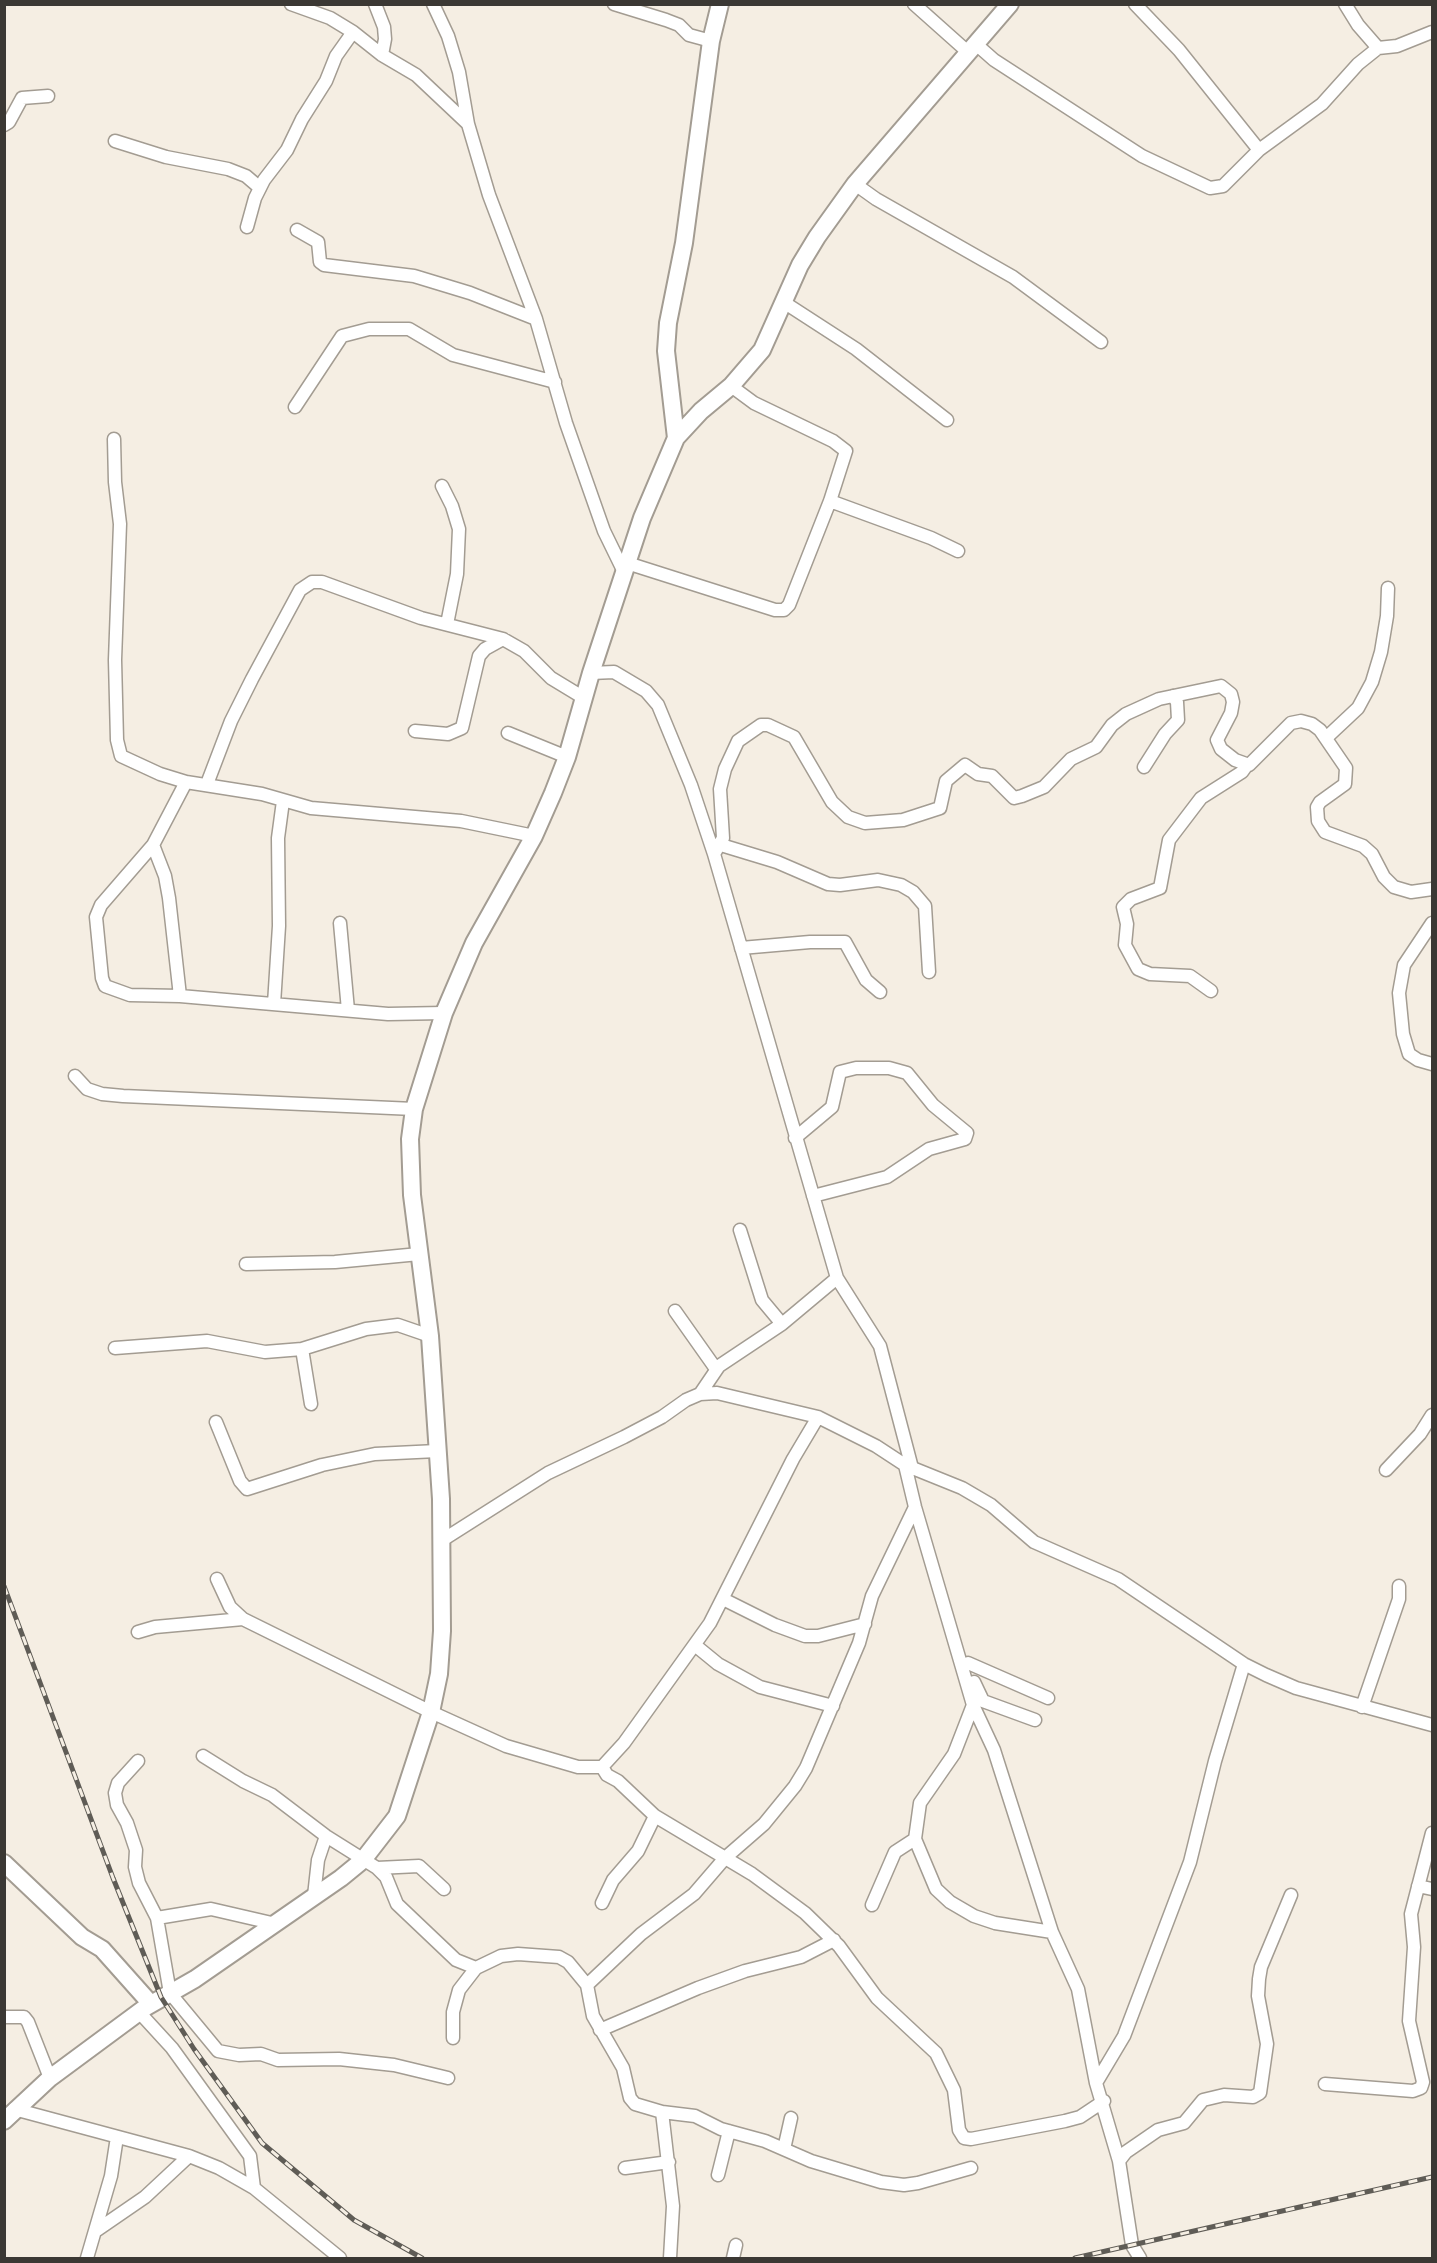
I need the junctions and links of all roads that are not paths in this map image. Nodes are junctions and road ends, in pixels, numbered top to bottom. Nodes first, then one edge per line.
1 (291, 4) edge
2 (375, 4) edge
3 (433, 4) edge
4 (614, 4) edge
5 (720, 4) edge
6 (914, 4) edge
7 (1010, 4) edge
8 (1135, 4) edge
9 (1346, 4) edge
10 (353, 32) junction
11 (1432, 33) edge
12 (711, 40) junction
13 (1378, 48) junction
14 (973, 49) junction
15 (382, 55) junction
16 (48, 96) dead end
17 (468, 124) junction
18 (4, 125) edge
19 (115, 141) dead end
20 (1259, 150) junction
21 (855, 184) junction
22 (260, 188) junction
23 (247, 227) dead end
24 (297, 230) dead end
25 (785, 303) junction
26 (536, 319) junction
27 (1101, 342) dead end
28 (555, 382) junction
29 (731, 386) junction
30 (295, 407) dead end
31 (947, 420) dead end
32 (676, 438) junction
33 (114, 440) dead end
34 (441, 486) dead end
35 (830, 501) junction
36 (958, 551) dead end
37 (626, 568) junction
38 (1388, 588) dead end
39 (447, 624) junction
40 (503, 639) junction
41 (591, 673) junction
42 (1173, 696) junction
43 (584, 698) junction
44 (415, 731) dead end
45 (508, 733) dead end
46 (1326, 738) junction
47 (567, 757) junction
48 (1247, 765) junction
49 (1144, 767) dead end
50 (186, 782) junction
51 (207, 784) junction
52 (283, 801) junction
53 (534, 836) junction
54 (153, 845) junction
55 (718, 850) junction
56 (1432, 889) edge
57 (1432, 922) edge
58 (340, 923) dead end
59 (741, 948) junction
60 (929, 972) dead end
61 (1211, 991) dead end
62 (879, 992) dead end
63 (180, 996) junction
64 (274, 1004) junction
65 (348, 1010) junction
66 (444, 1013) junction
67 (1432, 1064) edge
68 (75, 1076) dead end
69 (414, 1110) junction
70 (795, 1138) junction
71 (813, 1196) junction
72 (740, 1230) dead end
73 (419, 1254) junction
74 (246, 1264) dead end
75 (837, 1278) junction
76 (675, 1311) dead end
77 (782, 1324) junction
78 (430, 1336) junction
79 (114, 1348) dead end
80 (302, 1348) junction
81 (716, 1369) junction
82 (700, 1394) junction
83 (311, 1404) dead end
84 (1432, 1415) edge
85 (818, 1418) junction
86 (216, 1422) dead end
87 (437, 1450) junction
88 (908, 1467) junction
89 (1386, 1470) dead end
90 (915, 1507) junction
91 (441, 1541) junction
92 (217, 1579) dead end
93 (1399, 1586) dead end
94 (723, 1599) junction
95 (243, 1618) junction
96 (865, 1624) junction
97 (138, 1632) dead end
98 (954, 1639) junction
99 (696, 1646) junction
100 (968, 1663) junction
101 (1244, 1664) junction
102 (1048, 1698) dead end
103 (973, 1705) junction
104 (833, 1706) junction
105 (1362, 1707) junction
106 (431, 1712) junction
107 (1035, 1720) dead end
108 (1432, 1725) edge
109 (202, 1756) dead end
110 (138, 1761) dead end
111 (602, 1767) junction
112 (655, 1816) junction
113 (1432, 1833) edge
114 (326, 1836) junction
115 (915, 1839) junction
116 (725, 1858) junction
117 (4, 1863) edge
118 (370, 1864) junction
119 (1418, 1886) junction
120 (1432, 1888) edge
121 (444, 1889) dead end
122 (1291, 1895) dead end
123 (314, 1896) junction
124 (602, 1903) dead end
125 (872, 1905) dead end
126 (157, 1918) junction
127 (276, 1924) junction
128 (1052, 1932) junction
129 (834, 1940) junction
130 (476, 1968) junction
131 (587, 1985) junction
132 (170, 1993) junction
133 (145, 2008) junction
134 (4, 2017) edge
135 (600, 2030) junction
136 (453, 2038) dead end
137 (50, 2078) junction
138 (448, 2078) dead end
139 (1096, 2083) junction
140 (1325, 2084) dead end
141 (1104, 2101) junction
142 (662, 2112) junction
143 (9, 2115) edge
144 (791, 2118) dead end
145 (729, 2131) junction
146 (117, 2137) junction
147 (784, 2149) junction
148 (189, 2156) junction
149 (1119, 2161) junction
150 (669, 2162) junction
151 (625, 2168) dead end
152 (970, 2168) dead end
153 (718, 2175) dead end
154 (254, 2188) junction
155 (97, 2230) junction
156 (736, 2245) dead end
157 (87, 2259) edge
158 (340, 2259) edge
159 (670, 2259) edge
160 (733, 2259) edge
161 (1140, 2259) edge

1 - 10 street
2 - 15 street
3 - 17 street
4 - 12 street
5 - 12 main road
6 - 14 street
7 - 14 main road
8 - 20 street
9 - 13 street
10 - 15 street
10 - 22 street
11 - 13 street
12 - 32 main road
13 - 20 street
14 - 20 street
14 - 21 main road
15 - 17 street
16 - 18 street
17 - 26 street
19 - 22 street
21 - 25 main road
21 - 27 street
22 - 23 street
24 - 26 street
25 - 29 main road
25 - 31 street
26 - 28 street
28 - 30 street
28 - 37 street
29 - 32 main road
29 - 35 street
32 - 37 main road
33 - 50 street
34 - 39 street
35 - 36 street
35 - 37 street
37 - 41 main road
38 - 46 street
39 - 40 street
39 - 51 street
40 - 43 street
40 - 44 street
41 - 43 main road
41 - 55 street
42 - 48 street
42 - 49 street
42 - 55 street
43 - 47 main road
45 - 47 street
46 - 48 street
46 - 56 street
47 - 53 main road
48 - 61 street
50 - 51 street
50 - 54 street
51 - 52 street
52 - 53 street
52 - 64 street
53 - 66 main road
54 - 63 street
54 - 63 street
55 - 59 street
55 - 60 street
57 - 67 street
58 - 65 street
59 - 62 street
59 - 70 street
63 - 64 street
64 - 65 street
65 - 66 street
66 - 69 main road
68 - 69 street
69 - 73 main road
70 - 71 street
70 - 71 street
71 - 75 street
72 - 77 street
73 - 74 street
73 - 78 main road
75 - 77 street
75 - 88 street
76 - 81 street
77 - 81 street
78 - 80 street
78 - 87 main road
79 - 80 street
80 - 83 street
81 - 82 street
82 - 85 street
82 - 91 street
84 - 89 street
85 - 88 street
85 - 94 street
86 - 87 street
87 - 91 main road
88 - 90 street
88 - 101 street
90 - 96 street
90 - 98 street
91 - 106 main road
92 - 95 street
93 - 105 street
94 - 96 street
94 - 99 street
95 - 97 street
95 - 106 street
96 - 104 street
98 - 100 street
98 - 103 street
99 - 104 street
99 - 111 street
100 - 102 street
100 - 107 street
101 - 105 street
101 - 139 street
103 - 115 street
103 - 128 street
104 - 116 street
105 - 108 street
106 - 111 street
106 - 118 main road
109 - 114 street
110 - 126 street
111 - 112 street
112 - 116 street
112 - 124 street
113 - 119 street
114 - 118 street
114 - 123 street
115 - 125 street
115 - 128 street
116 - 129 street
116 - 131 street
117 - 133 main road
118 - 121 street
118 - 123 main road
118 - 130 street
119 - 120 street
119 - 140 street
122 - 149 street
123 - 127 main road
126 - 127 street
126 - 132 street
127 - 132 main road
128 - 139 street
129 - 135 street
129 - 141 street
130 - 131 street
130 - 136 street
131 - 135 street
132 - 133 main road
132 - 138 street
133 - 137 main road
133 - 154 street
134 - 137 street
135 - 142 street
137 - 143 main road
139 - 141 street
141 - 149 street
142 - 145 street
142 - 150 street
143 - 146 street
144 - 147 street
145 - 147 street
145 - 153 street
146 - 148 street
146 - 155 street
147 - 152 street
148 - 154 street
148 - 155 street
149 - 161 street
150 - 151 street
150 - 159 street
154 - 158 street
155 - 157 street
156 - 160 street

